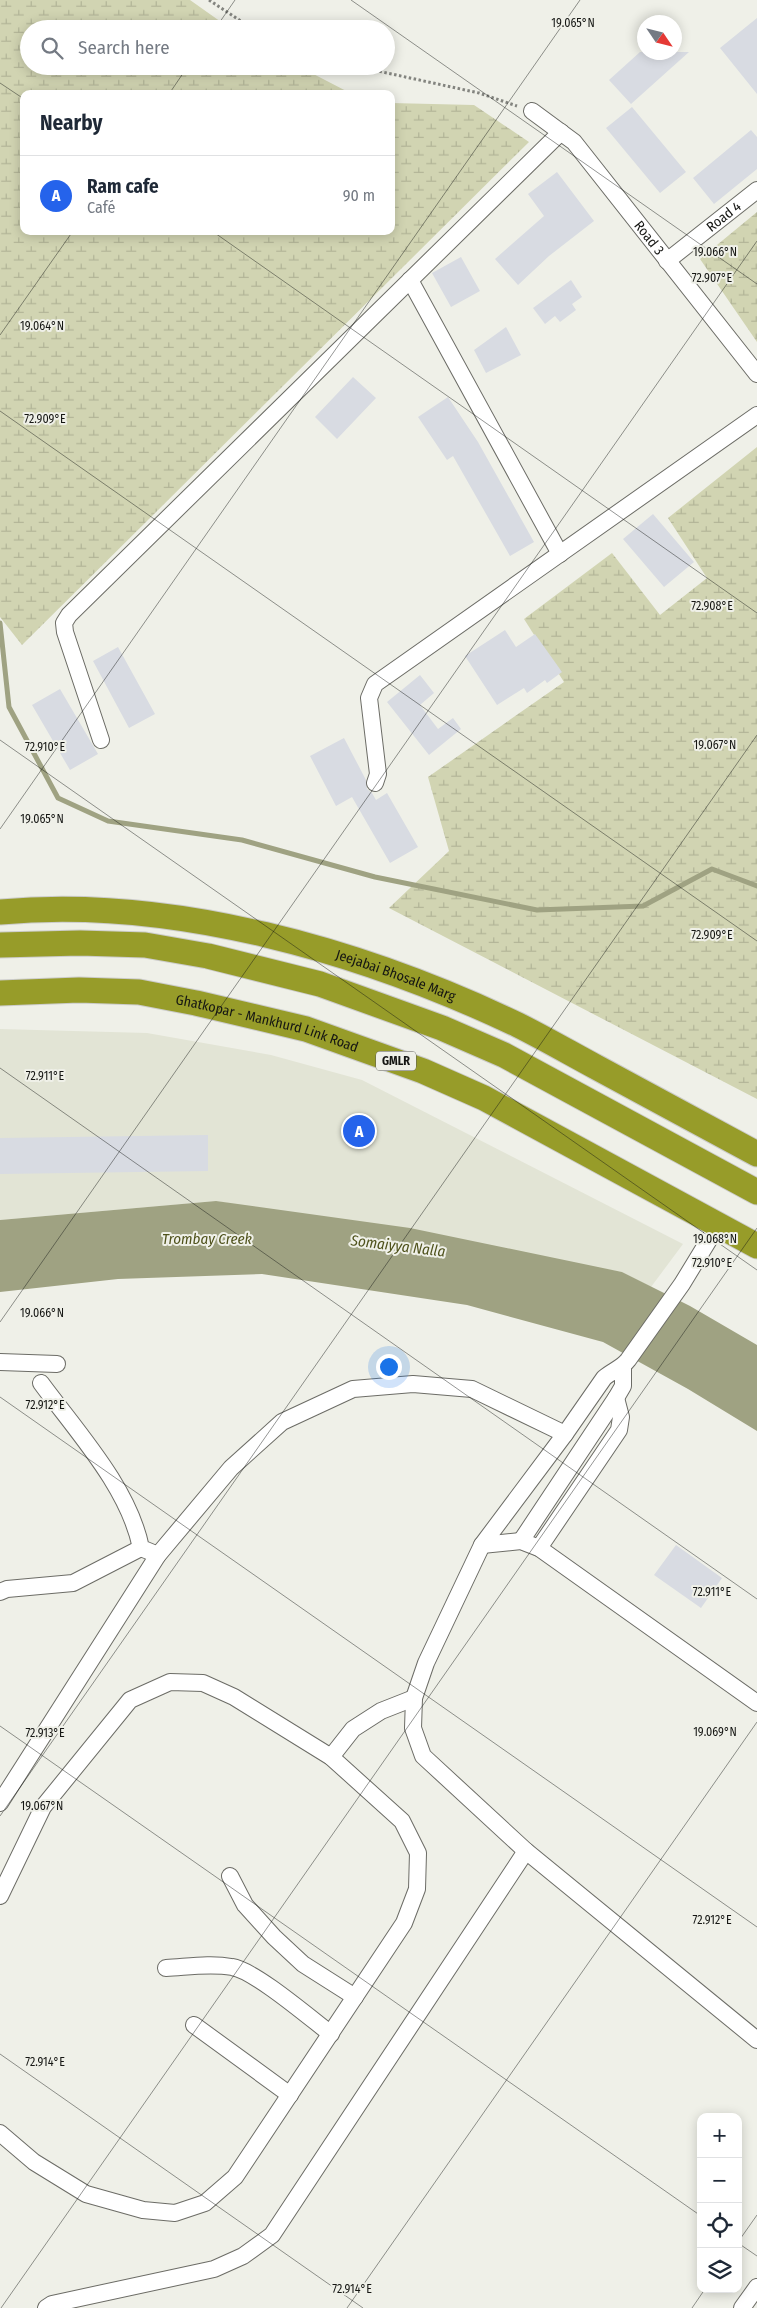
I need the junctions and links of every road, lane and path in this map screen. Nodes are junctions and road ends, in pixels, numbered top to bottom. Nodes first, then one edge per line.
1 (209, 0) edge
2 (239, 20) edge
3 (395, 75) edge
4 (532, 111) joint
5 (561, 132) junction
6 (757, 190) edge
7 (667, 261) junction
8 (410, 280) junction
9 (757, 374) edge
10 (757, 415) edge
11 (560, 554) junction
12 (101, 740) dead end
13 (375, 783) dead end
14 (0, 912) edge
15 (0, 945) edge
16 (0, 993) edge
17 (757, 1154) edge
18 (757, 1192) edge
19 (718, 1226) junction
20 (757, 1246) edge
21 (0, 1362) edge
22 (626, 1363) junction
23 (58, 1364) dead end
24 (41, 1383) dead end
25 (616, 1398) junction
26 (565, 1434) junction
27 (521, 1541) junction
28 (482, 1545) junction
29 (141, 1548) junction
30 (538, 1548) junction
31 (158, 1555) junction
32 (0, 1592) edge
33 (414, 1698) junction
34 (757, 1703) edge
35 (331, 1757) junction
36 (0, 1803) edge
37 (526, 1851) junction
38 (230, 1876) dead end
39 (0, 1896) edge
40 (166, 1968) dead end
41 (355, 1997) junction
42 (194, 2025) dead end
43 (331, 2034) junction
44 (757, 2040) edge
45 (290, 2095) junction
46 (0, 2133) edge
47 (757, 2287) edge
48 (46, 2308) edge
49 (742, 2308) edge

1 - 2 path
3 - 4 path
4 - 5 street, Road 3
5 - 7 street, Road 3
5 - 8 street
6 - 7 street, Road 4
7 - 9 street, Road 3
8 - 11 street
8 - 12 street
10 - 11 street
11 - 13 street
14 - 17 highway, Jeejabai Bhosale Marg
15 - 18 highway
16 - 19 highway, Ghatkopar - Mankhurd Link Road / GMLR
19 - 20 highway, Ghatkopar - Mankhurd Link Road / GMLR
19 - 22 street
21 - 23 street
22 - 25 street
22 - 26 street
24 - 29 street
25 - 27 street
25 - 30 street
26 - 28 street
26 - 31 street
27 - 28 street
27 - 30 street
28 - 33 street
29 - 31 street
29 - 32 street
30 - 34 street
31 - 36 street
33 - 35 street
33 - 37 street
35 - 39 street
35 - 41 street
37 - 44 street
37 - 48 street
38 - 41 street
40 - 43 street
41 - 43 street
42 - 45 street
43 - 45 street
45 - 46 street
47 - 49 street

